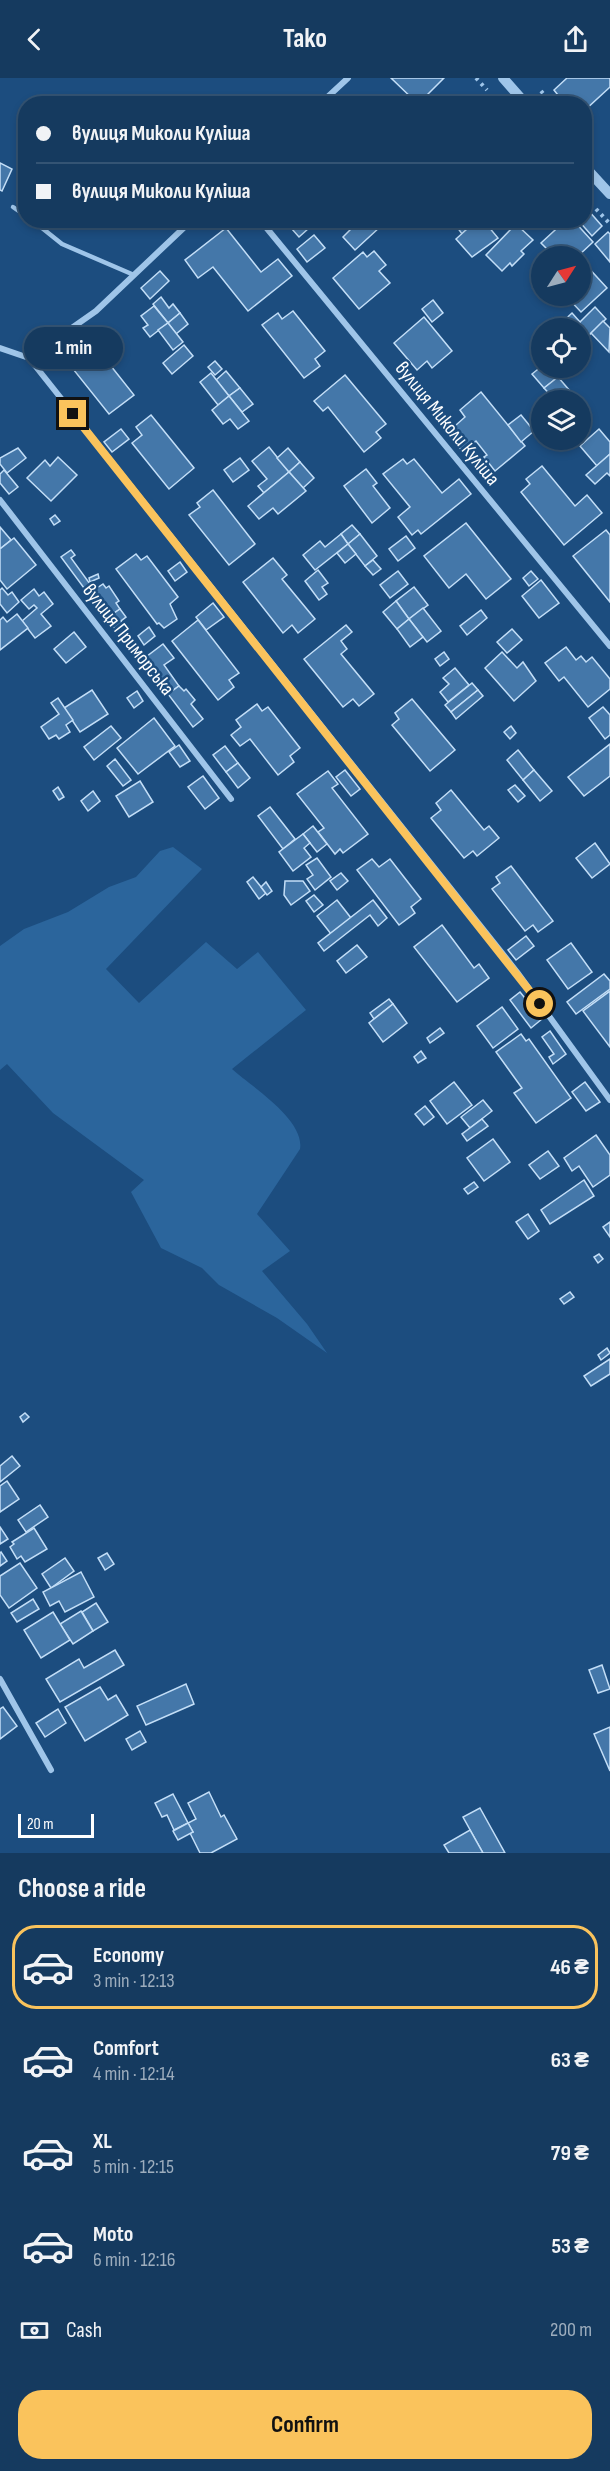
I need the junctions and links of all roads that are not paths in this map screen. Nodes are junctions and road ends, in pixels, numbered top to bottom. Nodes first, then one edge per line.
1 (348, 78) edge
2 (503, 78) edge
3 (329, 96) edge
4 (519, 96) edge
5 (592, 175) edge
6 (610, 194) edge
7 (13, 207) dead end
8 (18, 210) edge
9 (42, 228) edge
10 (184, 228) edge
11 (267, 228) edge
12 (134, 275) junction
13 (0, 348) edge
14 (29, 358) junction
15 (0, 500) edge
16 (610, 646) edge
17 (231, 799) dead end
18 (610, 1100) edge
19 (0, 1679) edge
20 (51, 1770) dead end

1 - 3 street
2 - 4 street
5 - 6 street
7 - 8 lane
9 - 12 lane
10 - 12 street
11 - 16 street, вулиця Миколи Куліша
12 - 14 street
13 - 14 street
14 - 18 street
15 - 17 street, вулиця Приморська
19 - 20 street

